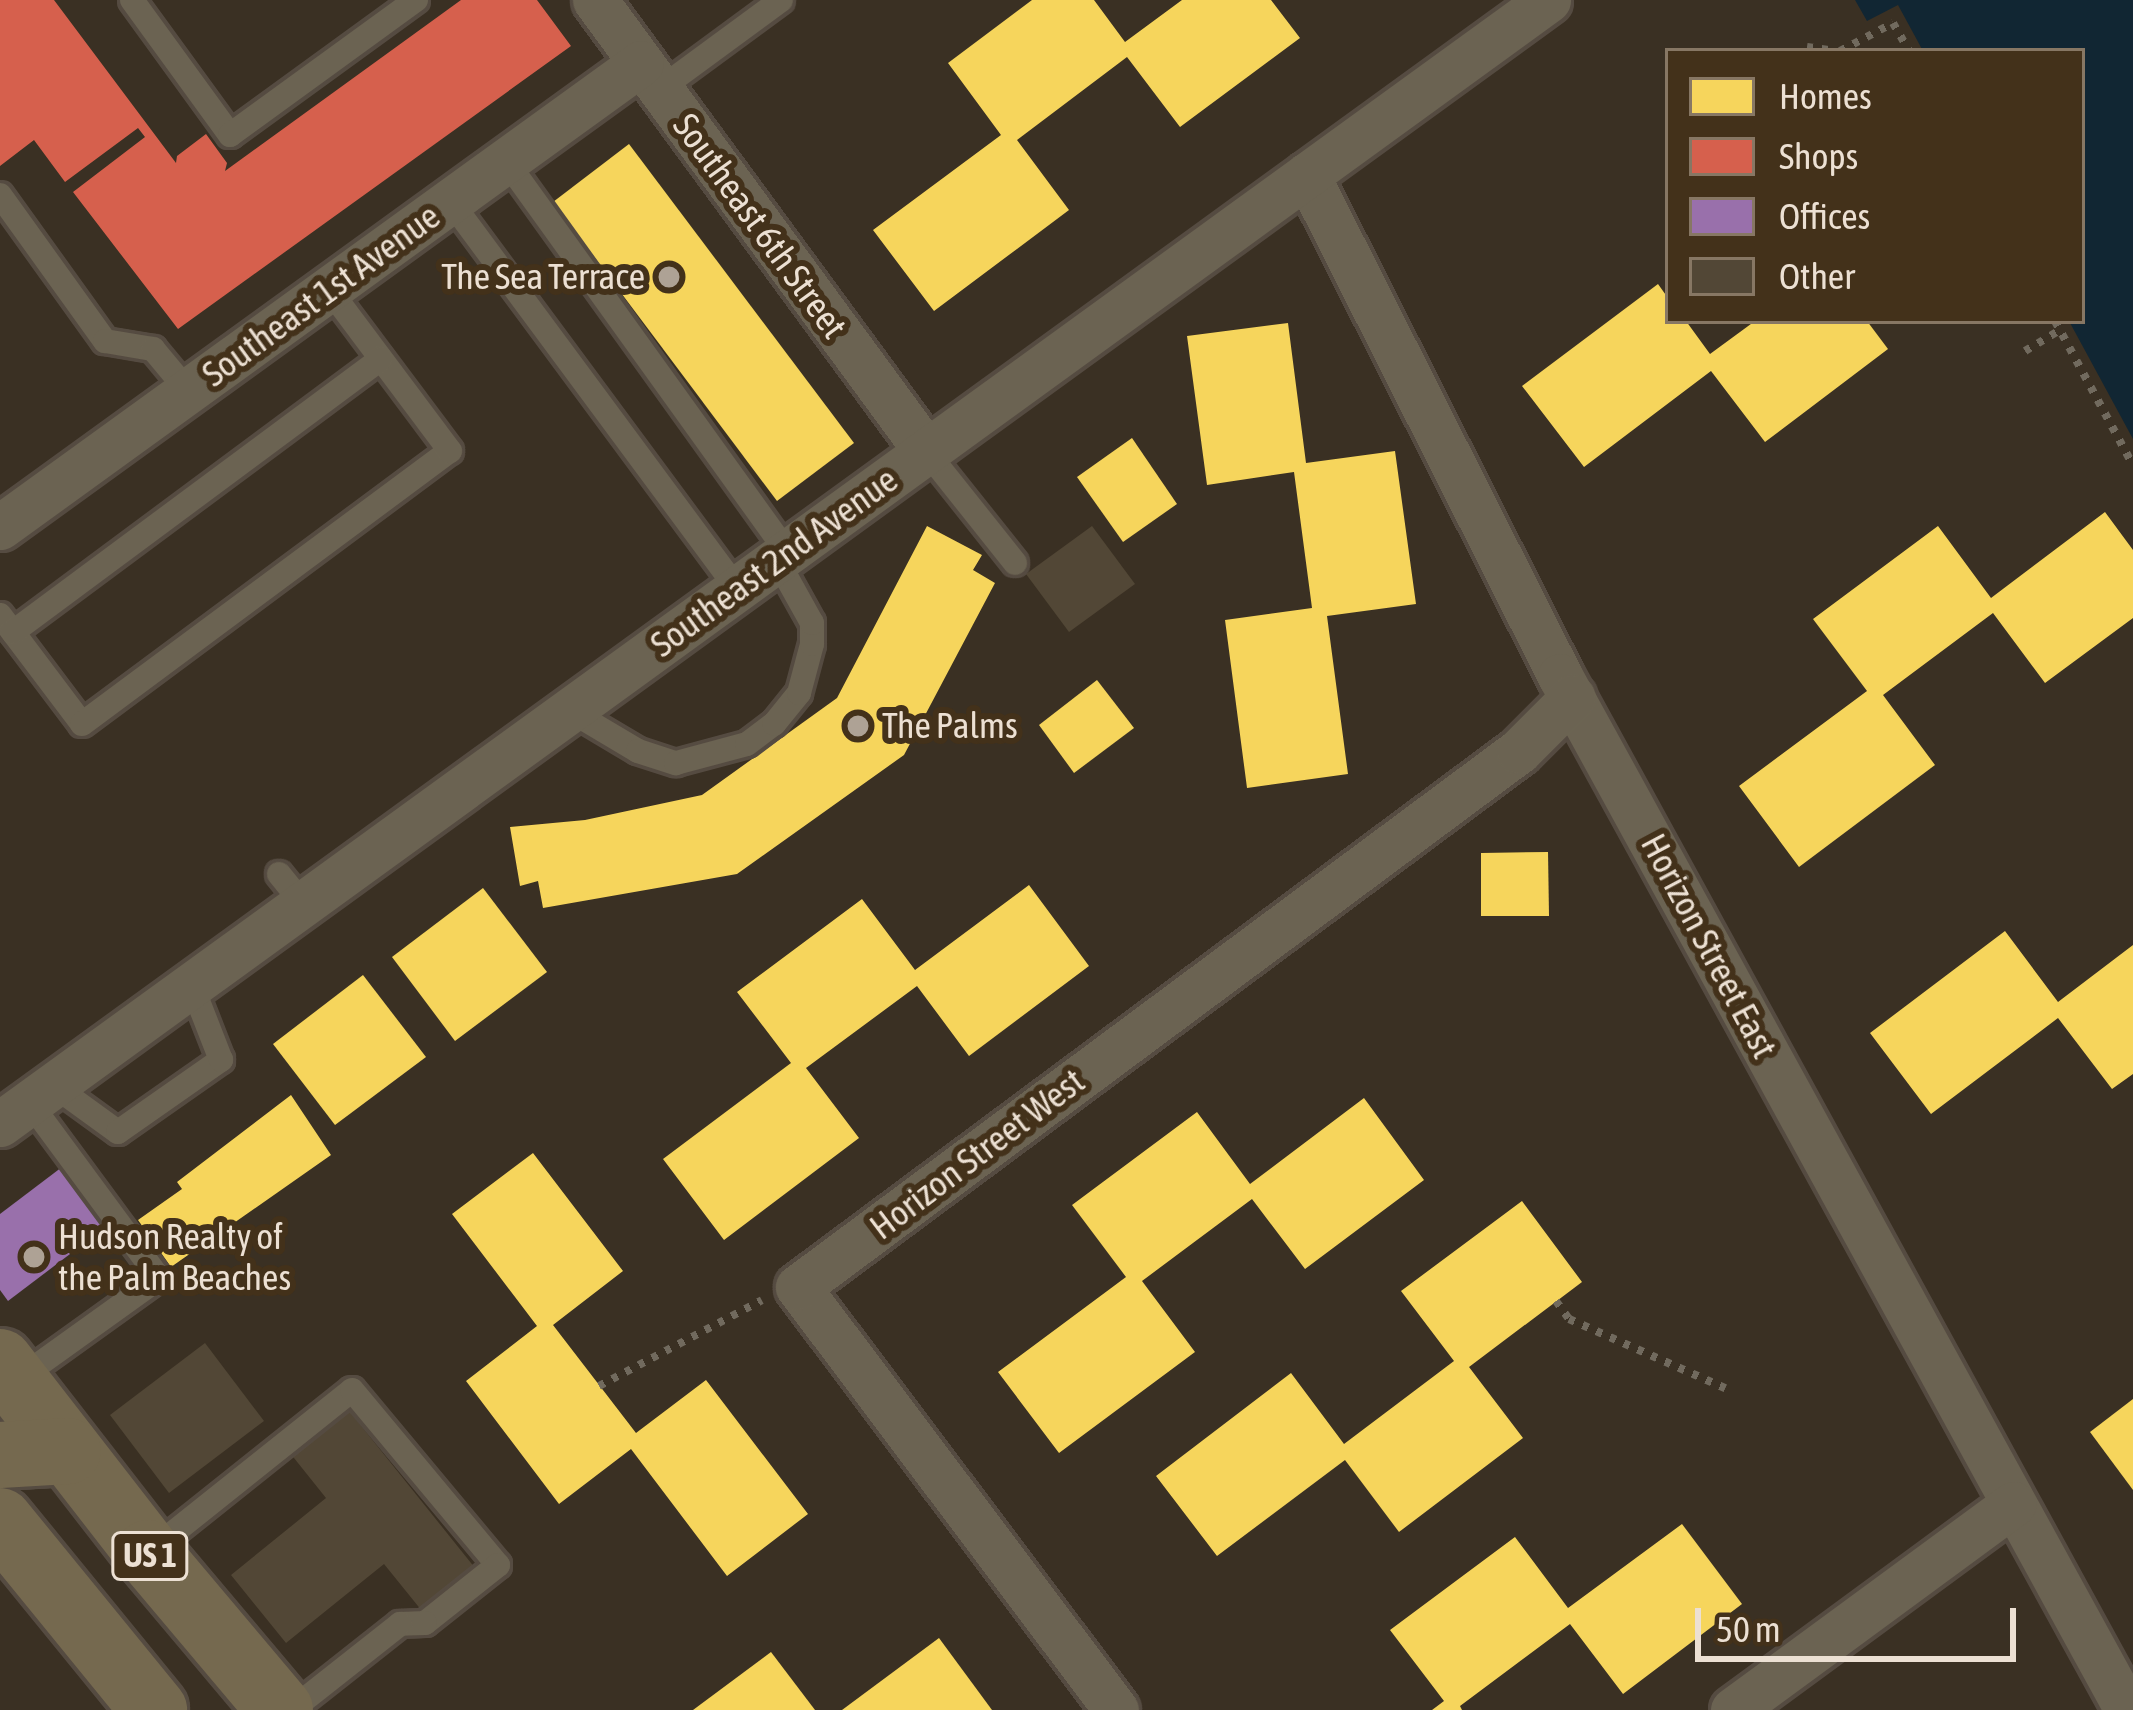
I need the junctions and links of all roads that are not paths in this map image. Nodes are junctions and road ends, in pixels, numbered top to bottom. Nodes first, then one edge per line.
1 (132, 0) edge
2 (416, 0) edge
3 (596, 0) edge
4 (781, 0) edge
5 (1548, 0) edge
6 (651, 76) junction
7 (506, 161) junction
8 (1307, 175) junction
9 (0, 195) edge
10 (451, 202) junction
11 (329, 289) junction
12 (381, 359) junction
13 (188, 391) junction
14 (926, 451) junction
15 (0, 527) edge
16 (782, 556) junction
17 (1015, 563) dead end
18 (737, 589) junction
19 (6, 624) edge
20 (1573, 697) junction
21 (569, 710) junction
22 (191, 983) junction
23 (28, 1104) edge
24 (7, 1372) edge
25 (68, 1451) junction
26 (0, 1455) edge
27 (2013, 1504) junction
28 (0, 1521) edge
29 (148, 1553) junction
30 (154, 1710) edge
31 (280, 1710) edge
32 (291, 1710) edge
33 (1116, 1710) edge
34 (1733, 1710) edge
35 (2127, 1710) edge

1 - 2 lane
3 - 6 street, Southeast 6th Street
4 - 6 lane
5 - 8 street, Southeast 2nd Avenue
6 - 7 street, Southeast 1st Avenue
6 - 14 street, Southeast 6th Street
7 - 10 street, Southeast 1st Avenue
7 - 16 lane
8 - 14 street, Southeast 2nd Avenue
8 - 20 street, Horizon Street East
9 - 13 lane
10 - 11 street, Southeast 1st Avenue
10 - 18 lane
11 - 12 lane
11 - 13 street, Southeast 1st Avenue
12 - 19 lane
12 - 19 lane
13 - 15 street, Southeast 1st Avenue
14 - 16 street, Southeast 2nd Avenue
14 - 17 lane
16 - 18 street, Southeast 2nd Avenue
16 - 21 lane
18 - 21 street, Southeast 2nd Avenue
20 - 27 street, Horizon Street East
20 - 33 street, Horizon Street West
21 - 22 street, Southeast 2nd Avenue
22 - 23 street, Southeast 2nd Avenue
22 - 23 lane
23 - 24 lane
24 - 25 main road, US 1
25 - 26 main road
25 - 29 main road, US 1
27 - 34 street
27 - 35 street, Horizon Street East
28 - 30 main road, US 1
29 - 31 main road, US 1
29 - 32 lane

